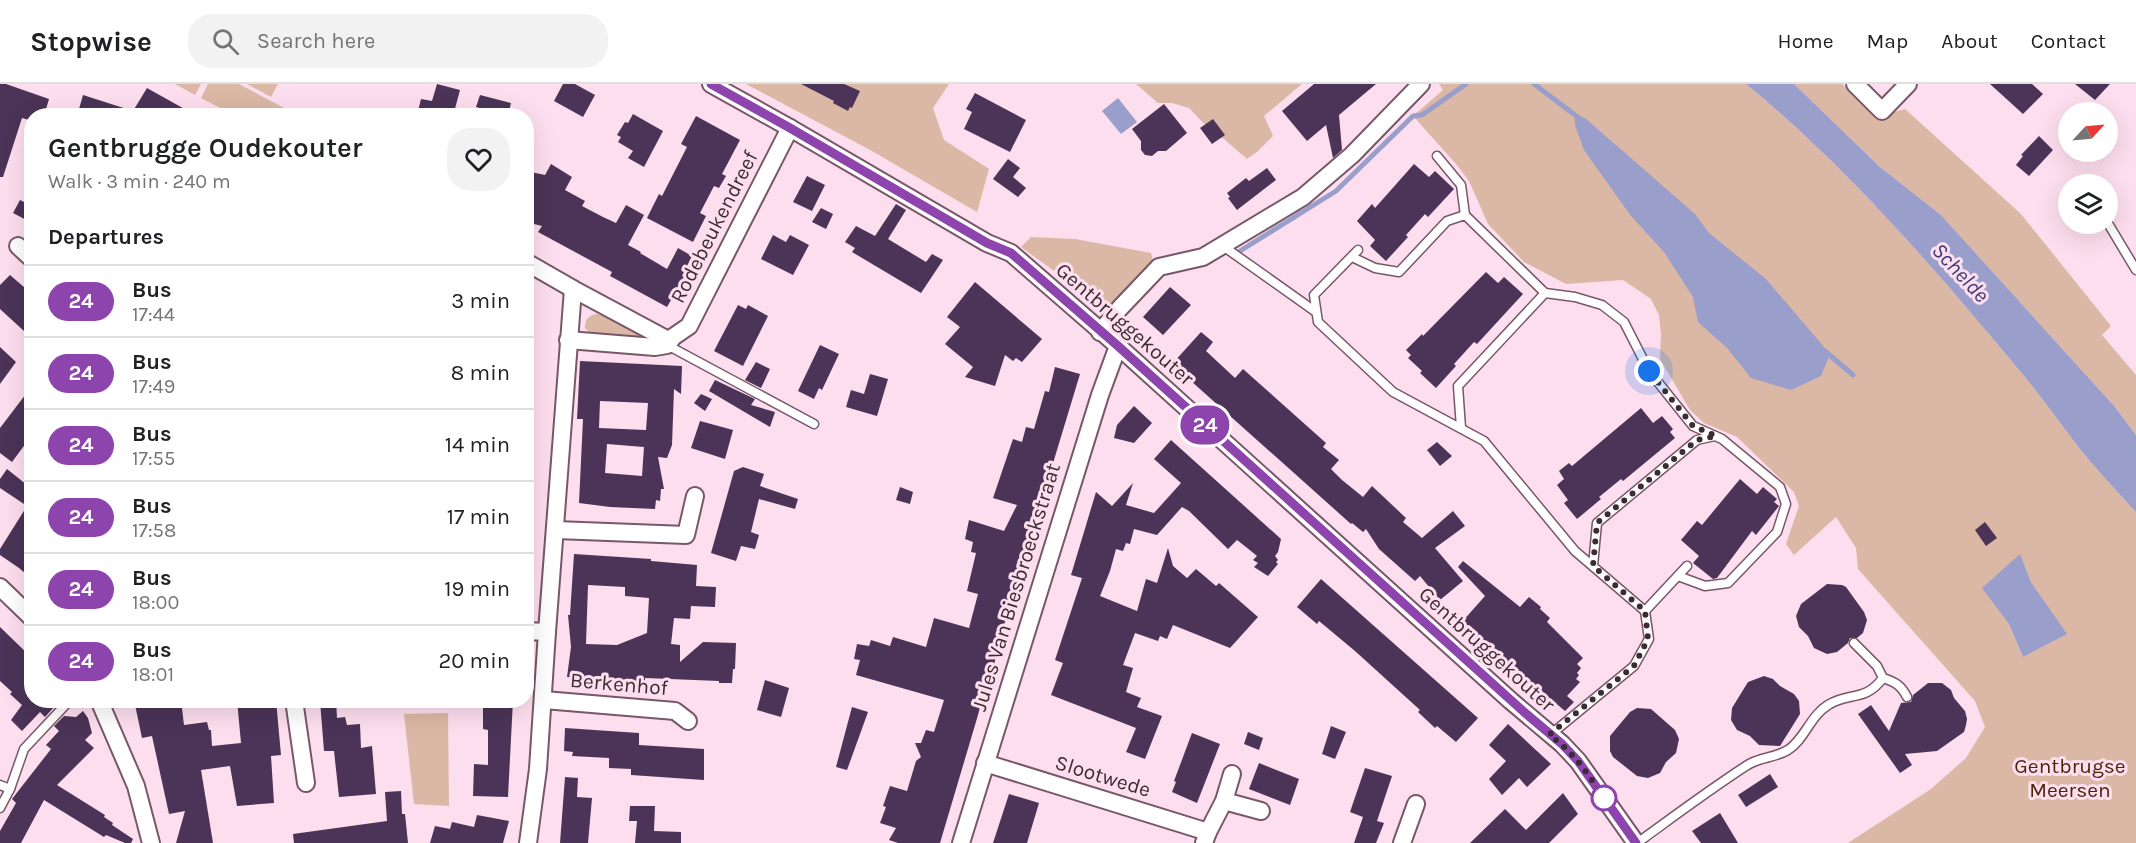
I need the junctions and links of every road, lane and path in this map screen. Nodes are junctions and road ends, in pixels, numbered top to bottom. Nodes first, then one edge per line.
1 (711, 84) edge
2 (1421, 84) edge
3 (1855, 84) edge
4 (1908, 84) edge
5 (790, 128) junction
6 (1437, 156) dead end
7 (1465, 215) junction
8 (2114, 234) edge
9 (18, 246) dead end
10 (1223, 246) junction
11 (1359, 250) dead end
12 (24, 252) edge
13 (1352, 257) junction
14 (534, 266) edge
15 (2136, 270) edge
16 (573, 289) junction
17 (1545, 292) junction
18 (1316, 312) junction
19 (1100, 332) junction
20 (568, 340) junction
21 (668, 343) junction
22 (1118, 346) junction
23 (814, 424) dead end
24 (1461, 428) junction
25 (1716, 436) junction
26 (695, 496) dead end
27 (556, 530) junction
28 (1593, 566) junction
29 (1687, 566) dead end
30 (1678, 576) junction
31 (0, 587) edge
32 (24, 610) edge
33 (1645, 611) junction
34 (534, 631) edge
35 (547, 632) junction
36 (1854, 643) dead end
37 (1883, 678) junction
38 (1907, 697) dead end
39 (544, 700) junction
40 (62, 708) edge
41 (102, 708) edge
42 (295, 708) edge
43 (687, 721) dead end
44 (1549, 735) junction
45 (985, 763) junction
46 (1232, 774) dead end
47 (306, 783) dead end
48 (0, 785) edge
49 (10, 789) junction
50 (1224, 801) junction
51 (1416, 804) dead end
52 (0, 808) edge
53 (1261, 811) dead end
54 (1206, 838) edge
55 (151, 843) edge
56 (528, 843) edge
57 (962, 843) edge
58 (1402, 843) edge
59 (1637, 843) edge

1 - 5 street, Gentbruggekouter
2 - 10 street
3 - 4 street
5 - 19 street, Gentbruggekouter
5 - 21 street, Rodebeukendreef
6 - 7 lane
7 - 13 lane
7 - 17 lane
8 - 15 lane
9 - 12 street
10 - 18 lane
10 - 19 street
11 - 13 lane
13 - 18 lane
14 - 16 street
16 - 20 street
16 - 21 street
17 - 24 lane
17 - 25 lane
18 - 24 lane
19 - 22 street, Gentbruggekouter
20 - 21 street
20 - 27 street
21 - 23 lane
22 - 44 street, Gentbruggekouter
22 - 45 street, Jules Van Biesbroeckstraat
24 - 28 lane
25 - 28 lane
25 - 30 lane
26 - 27 street
27 - 35 street
28 - 33 lane
29 - 30 lane
30 - 33 lane
31 - 32 street
33 - 44 lane
34 - 35 street
35 - 39 street
36 - 37 lane
37 - 38 lane
37 - 59 lane
39 - 43 street, Berkenhof
39 - 56 street
40 - 49 lane
41 - 55 street
42 - 47 street
44 - 59 street, Gentbruggekouter
45 - 54 street, Slootwede
45 - 57 street, Jules Van Biesbroeckstraat
46 - 50 street, Slootwede
48 - 49 lane
49 - 52 lane
50 - 53 street
50 - 54 street, Slootwede
51 - 58 street

